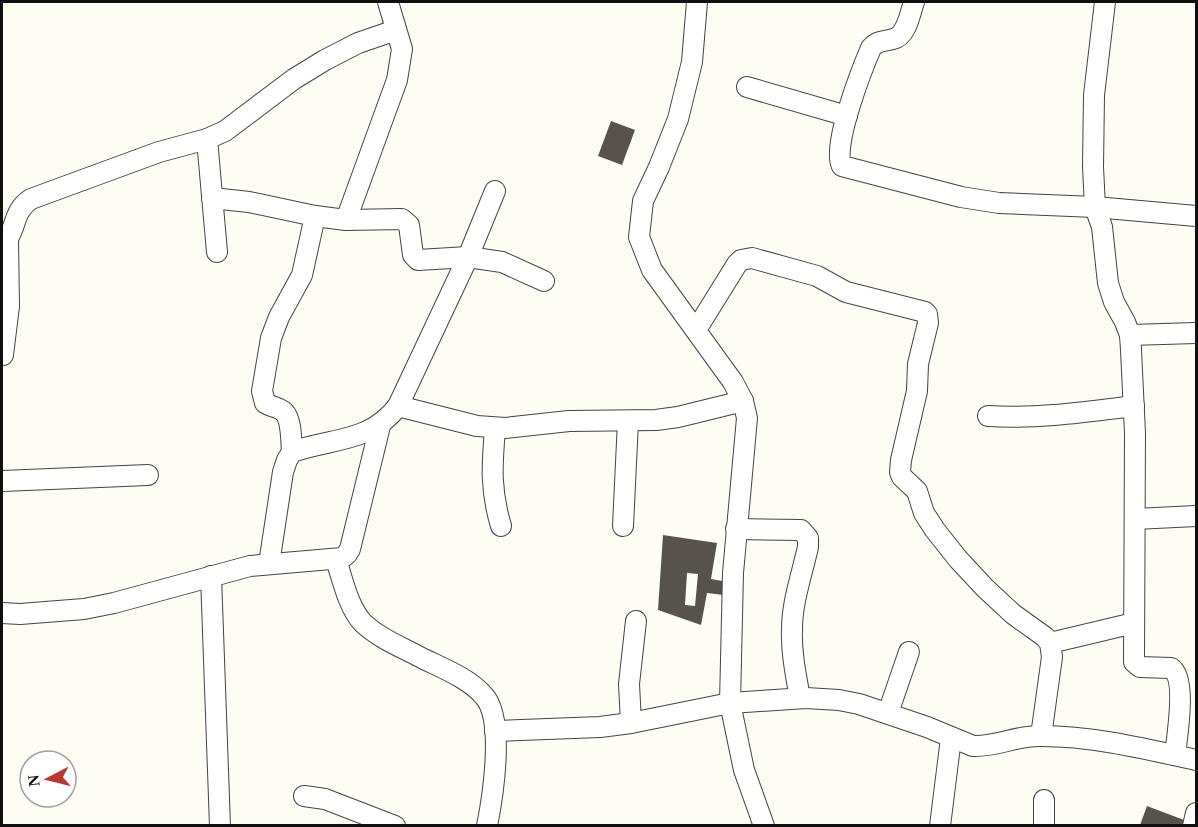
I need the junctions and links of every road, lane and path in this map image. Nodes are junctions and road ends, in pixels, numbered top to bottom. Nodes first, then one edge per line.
1 (388, 2) edge
2 (697, 2) edge
3 (914, 2) edge
4 (1105, 2) edge
5 (396, 30) junction
6 (747, 87) dead end
7 (847, 116) junction
8 (207, 139) junction
9 (495, 191) dead end
10 (212, 198) junction
11 (1095, 207) junction
12 (315, 216) junction
13 (1197, 216) edge
14 (346, 220) junction
15 (5, 242) edge
16 (217, 252) dead end
17 (468, 257) junction
18 (543, 281) dead end
19 (696, 330) junction
20 (1197, 333) edge
21 (1130, 335) junction
22 (3, 356) dead end
23 (743, 401) junction
24 (398, 406) junction
25 (1134, 406) junction
26 (988, 416) dead end
27 (628, 421) junction
28 (380, 426) junction
29 (495, 428) junction
30 (292, 452) junction
31 (148, 475) dead end
32 (2, 481) edge
33 (1197, 516) edge
34 (1135, 519) junction
35 (501, 526) dead end
36 (623, 526) dead end
37 (736, 529) junction
38 (336, 560) junction
39 (268, 564) junction
40 (211, 576) junction
41 (2, 613) edge
42 (636, 621) dead end
43 (1134, 623) junction
44 (1050, 643) junction
45 (909, 652) dead end
46 (1188, 681) edge
47 (800, 699) junction
48 (730, 703) junction
49 (888, 713) junction
50 (631, 723) junction
51 (495, 731) junction
52 (1041, 736) junction
53 (951, 738) junction
54 (1176, 755) junction
55 (1197, 760) edge
56 (303, 796) dead end
57 (1044, 800) dead end
58 (1197, 813) edge
59 (220, 825) edge
60 (395, 825) edge
61 (487, 825) edge
62 (764, 825) edge
63 (940, 825) edge
64 (1044, 825) edge
65 (1193, 825) edge

1 - 5 street
2 - 19 street
3 - 7 street
4 - 11 street
5 - 8 street
5 - 14 street
6 - 7 street
7 - 11 street
8 - 10 street
8 - 15 street
9 - 17 street
10 - 12 street
10 - 16 street
11 - 13 street
11 - 21 street
12 - 14 street
12 - 30 street
14 - 17 street
15 - 22 street
17 - 18 street
17 - 24 street
19 - 23 street
19 - 44 street
20 - 21 street
21 - 25 street
23 - 27 street
23 - 37 street
24 - 28 street
24 - 29 street
25 - 26 street
25 - 34 street
27 - 29 street
27 - 36 street
28 - 30 street
28 - 38 street
29 - 35 street
30 - 39 street
31 - 32 street
33 - 34 street
34 - 43 street
37 - 47 street
37 - 48 street
38 - 39 street
38 - 51 street
39 - 40 street
40 - 41 street
40 - 59 street
42 - 50 street
43 - 44 street
43 - 46 street
44 - 52 street
45 - 49 street
46 - 54 street
47 - 48 street
47 - 49 street
48 - 50 street
48 - 62 street
49 - 53 street
50 - 51 street
51 - 61 street
52 - 53 street
52 - 54 street
53 - 63 street
54 - 55 street
56 - 60 street
57 - 64 street
58 - 65 street

